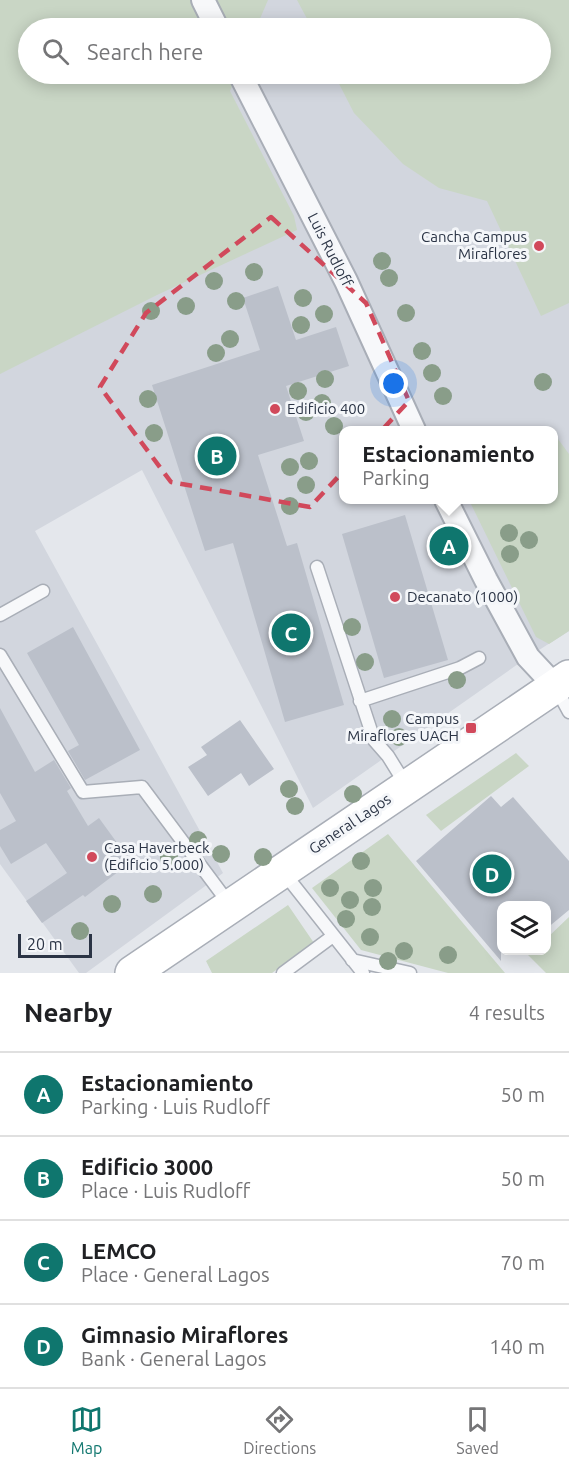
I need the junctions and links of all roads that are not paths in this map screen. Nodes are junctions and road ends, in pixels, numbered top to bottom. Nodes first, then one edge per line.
1 (203, 0) edge
2 (212, 18) edge
3 (245, 84) edge
4 (412, 426) edge
5 (448, 504) edge
6 (317, 567) dead end
7 (43, 591) dead end
8 (0, 615) edge
9 (0, 655) edge
10 (478, 658) dead end
11 (564, 692) edge
12 (360, 701) junction
13 (406, 786) junction
14 (282, 871) junction
15 (231, 906) junction
16 (333, 936) junction
17 (352, 960) junction
18 (132, 973) edge
19 (283, 973) edge
20 (363, 973) edge
21 (410, 973) edge

1 - 2 street
3 - 4 street, Luis Rudloff
5 - 11 street
6 - 12 lane
7 - 8 lane
9 - 15 lane
10 - 12 lane
11 - 13 main road, General Lagos
12 - 13 lane
13 - 14 main road, General Lagos
14 - 15 main road, General Lagos
14 - 16 lane
15 - 18 main road, General Lagos
16 - 17 lane
16 - 19 lane
17 - 20 lane
17 - 21 lane

